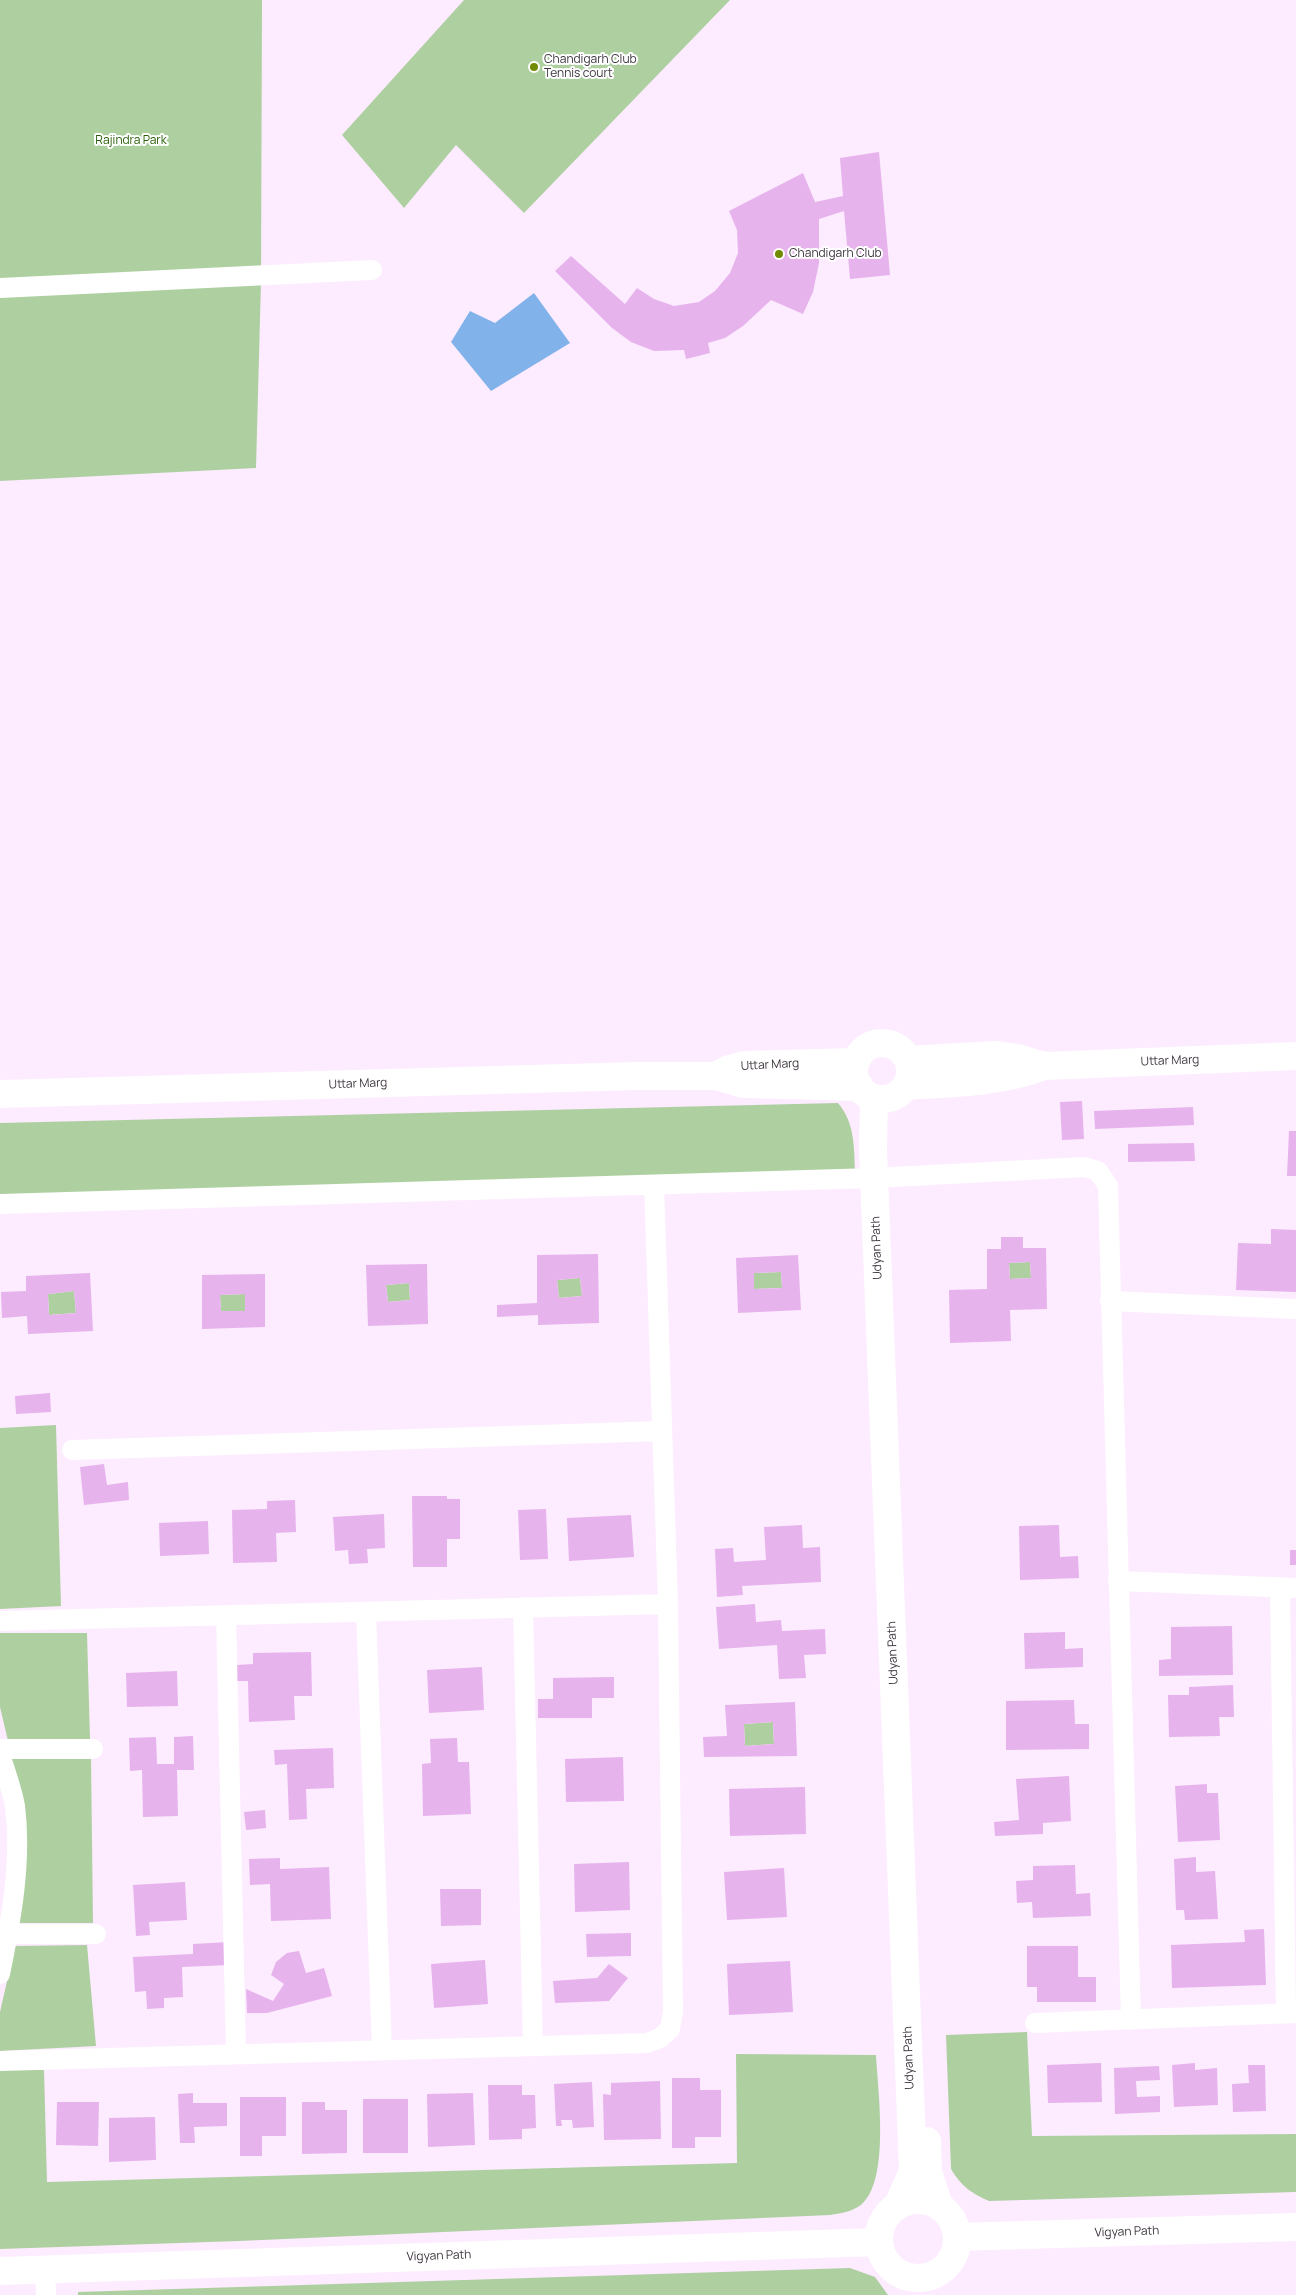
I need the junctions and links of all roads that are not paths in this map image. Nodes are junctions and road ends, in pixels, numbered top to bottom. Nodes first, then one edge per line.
1 (372, 270) dead end
2 (0, 288) edge
3 (1296, 1056) edge
4 (883, 1082) junction
5 (0, 1094) edge
6 (883, 1178) junction
7 (654, 1184) junction
8 (0, 1204) edge
9 (1110, 1302) junction
10 (1296, 1309) edge
11 (662, 1432) junction
12 (72, 1450) dead end
13 (1118, 1581) junction
14 (1288, 1588) edge
15 (668, 1604) junction
16 (523, 1607) junction
17 (366, 1612) junction
18 (226, 1615) junction
19 (0, 1621) edge
20 (0, 1749) edge
21 (93, 1749) dead end
22 (1289, 1753) edge
23 (0, 1754) edge
24 (8, 1934) junction
25 (96, 1934) dead end
26 (0, 1974) edge
27 (1291, 2014) edge
28 (1132, 2020) junction
29 (1034, 2023) dead end
30 (533, 2045) junction
31 (382, 2049) junction
32 (236, 2054) junction
33 (0, 2061) edge
34 (898, 2205) junction
35 (939, 2206) junction
36 (1296, 2227) edge
37 (958, 2236) junction
38 (878, 2242) junction
39 (0, 2271) edge
40 (45, 2282) edge
41 (933, 2285) edge
42 (908, 2286) edge

1 - 2 street
3 - 4 main road, Uttar Marg
4 - 5 main road, Uttar Marg
4 - 6 main road, Udyan Path
6 - 7 street
6 - 9 street
6 - 34 main road, Udyan Path
6 - 35 main road, Udyan Path
7 - 8 street
7 - 11 street
9 - 10 street
9 - 13 street
11 - 12 street
11 - 15 street
13 - 14 street
13 - 28 street
14 - 22 street
15 - 16 street
15 - 30 street
16 - 17 street
16 - 30 street
17 - 18 street
17 - 31 street
18 - 19 street
18 - 32 street
20 - 21 street
22 - 27 street
23 - 24 street
24 - 25 street
24 - 26 street
27 - 28 street
28 - 29 street
30 - 31 street
31 - 32 street
32 - 33 street
34 - 35 main road
34 - 38 main road
35 - 37 main road
36 - 37 main road, Vigyan Path
37 - 41 main road
38 - 40 main road, Vigyan Path
38 - 42 main road
39 - 40 main road, Vigyan Path
41 - 42 main road

